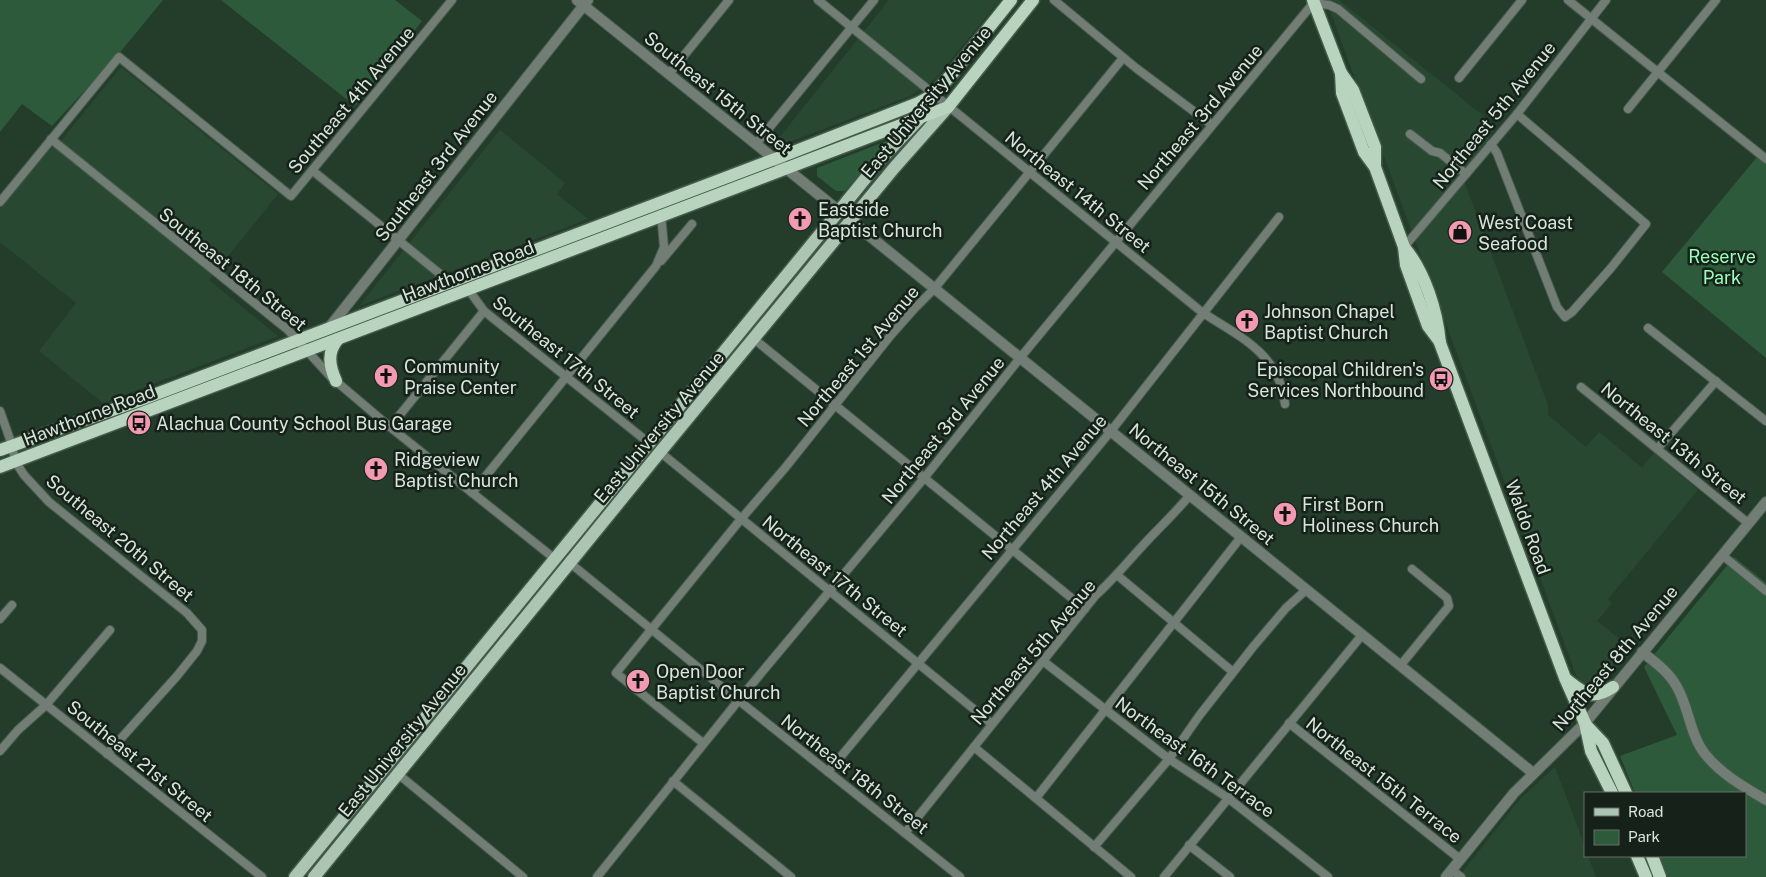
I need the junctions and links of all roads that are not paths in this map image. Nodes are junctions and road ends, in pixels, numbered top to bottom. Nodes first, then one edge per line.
1 (452, 0) edge
2 (729, 0) edge
3 (818, 0) edge
4 (874, 0) edge
5 (1011, 0) edge
6 (1033, 0) edge
7 (1054, 0) edge
8 (1522, 0) edge
9 (1568, 0) edge
10 (1606, 0) edge
11 (1716, 0) edge
12 (1315, 1) edge
13 (583, 2) edge
14 (1591, 19) junction
15 (852, 27) junction
16 (1124, 58) junction
17 (1658, 72) junction
18 (669, 74) junction
19 (1459, 78) dead end
20 (1421, 79) dead end
21 (933, 95) junction
22 (948, 107) junction
23 (1628, 109) dead end
24 (1516, 114) junction
25 (921, 117) junction
26 (1212, 125) junction
27 (1410, 134) dead end
28 (51, 139) junction
29 (756, 144) junction
30 (1491, 144) junction
31 (1766, 158) edge
32 (775, 160) junction
33 (786, 168) junction
34 (313, 171) junction
35 (1030, 174) junction
36 (1466, 174) junction
37 (0, 202) edge
38 (659, 210) junction
39 (839, 211) junction
40 (1279, 217) dead end
41 (850, 221) junction
42 (692, 224) dead end
43 (398, 240) junction
44 (1116, 243) junction
45 (1404, 247) junction
46 (656, 266) junction
47 (450, 282) junction
48 (468, 289) junction
49 (934, 289) junction
50 (484, 311) junction
51 (1203, 313) junction
52 (1648, 328) dead end
53 (328, 329) junction
54 (742, 329) junction
55 (338, 338) junction
56 (754, 339) junction
57 (303, 345) junction
58 (1020, 358) junction
59 (566, 377) junction
60 (336, 381) junction
61 (1716, 381) junction
62 (1581, 387) dead end
63 (1285, 404) dead end
64 (836, 405) junction
65 (0, 411) edge
66 (1766, 422) edge
67 (390, 427) junction
68 (1111, 431) junction
69 (649, 443) junction
70 (6, 447) edge
71 (1658, 448) junction
72 (660, 452) junction
73 (15, 462) junction
74 (0, 467) edge
75 (925, 477) junction
76 (472, 493) junction
77 (1190, 495) junction
78 (1766, 502) edge
79 (741, 519) junction
80 (1748, 524) junction
81 (1241, 537) junction
82 (1013, 549) junction
83 (1722, 555) junction
84 (555, 559) junction
85 (570, 563) junction
86 (1412, 569) dead end
87 (1117, 575) junction
88 (1306, 590) junction
89 (830, 591) junction
90 (1766, 591) edge
91 (12, 605) dead end
92 (1085, 609) junction
93 (0, 619) edge
94 (1173, 622) junction
95 (651, 629) junction
96 (110, 630) dead end
97 (1362, 634) junction
98 (1642, 652) junction
99 (1043, 661) junction
100 (917, 663) junction
101 (1400, 666) junction
102 (0, 668) edge
103 (464, 670) junction
104 (1233, 672) junction
105 (475, 678) junction
106 (1565, 678) junction
107 (1613, 687) junction
108 (738, 700) junction
109 (46, 705) junction
110 (1104, 710) junction
111 (1289, 723) junction
112 (1584, 723) junction
113 (992, 724) junction
114 (704, 744) junction
115 (974, 747) junction
116 (0, 751) edge
117 (106, 754) junction
118 (1169, 759) junction
119 (386, 766) junction
120 (828, 772) junction
121 (1533, 773) junction
122 (398, 774) junction
123 (674, 781) junction
124 (1612, 792) edge
125 (1626, 792) edge
126 (1036, 798) junction
127 (1228, 798) junction
128 (1766, 800) edge
129 (905, 833) junction
130 (1189, 846) junction
131 (1094, 847) junction
132 (1637, 857) edge
133 (1652, 857) edge
134 (1460, 859) junction
135 (1449, 873) edge
136 (599, 876) edge
137 (262, 877) edge
138 (295, 877) edge
139 (314, 877) edge
140 (522, 877) edge
141 (791, 877) edge
142 (960, 877) edge
143 (1131, 877) edge
144 (1164, 877) edge
145 (1230, 877) edge
146 (1328, 877) edge
147 (1462, 877) edge
148 (1646, 877) edge
149 (1660, 877) edge

1 - 34 street, Southeast 4th Avenue
2 - 18 street
3 - 15 street, Northeast 14th Street
4 - 15 street
5 - 21 highway, East University Avenue
6 - 22 highway, East University Avenue
7 - 16 street
8 - 19 street
9 - 14 street
10 - 14 street, Northeast 5th Avenue
11 - 17 street
12 - 20 street
12 - 26 street, Northeast 3rd Avenue
12 - 45 highway, Waldo Road
13 - 18 street, Southeast 15th Street
13 - 43 street, Southeast 3rd Avenue
14 - 17 street
14 - 24 street, Northeast 5th Avenue
15 - 21 street, Northeast 14th Street
15 - 29 street
16 - 26 street
16 - 35 street, Northeast 1st Avenue
17 - 23 street
17 - 31 street
18 - 29 street, Southeast 15th Street
21 - 22 street, Northeast 14th Street
21 - 25 main road, East University Avenue
21 - 32 highway, Hawthorne Road
22 - 25 highway, Hawthorne Road
22 - 35 street, Northeast 14th Street
22 - 41 main road, East University Avenue
24 - 30 street, Northeast 5th Avenue
24 - 30 street
25 - 33 highway, Hawthorne Road
25 - 39 main road, East University Avenue
26 - 44 street, Northeast 3rd Avenue
27 - 36 street
28 - 34 street, Southeast 4th Avenue
28 - 37 street
28 - 57 street, Southeast 18th Street
29 - 32 street, Southeast 15th Street
30 - 36 street, Northeast 5th Avenue
32 - 33 street, Southeast 15th Street
32 - 38 highway, Hawthorne Road
33 - 38 highway, Hawthorne Road
33 - 39 street, Southeast 15th Street
34 - 43 street
35 - 44 street, Northeast 14th Street
35 - 49 street, Northeast 1st Avenue
36 - 45 street, Northeast 5th Avenue
38 - 46 street
38 - 47 highway, Hawthorne Road
38 - 48 highway, Hawthorne Road
39 - 41 main road
39 - 54 main road, East University Avenue
40 - 51 street, Northeast 4th Avenue
41 - 49 street, Northeast 15th Street
41 - 56 main road, East University Avenue
42 - 46 street
43 - 47 street
43 - 53 street, Southeast 3rd Avenue
44 - 51 street, Northeast 14th Street
44 - 58 street, Northeast 3rd Avenue
45 - 106 highway, Waldo Road
46 - 59 street
47 - 53 highway, Hawthorne Road
48 - 50 street, Southeast 17th Street
48 - 55 highway, Hawthorne Road
49 - 58 street, Northeast 15th Street
49 - 64 street, Northeast 1st Avenue
50 - 59 street, Southeast 17th Street
50 - 67 street
51 - 63 street, Northeast 14th Street
51 - 68 street, Northeast 4th Avenue
52 - 61 street
53 - 57 highway, Hawthorne Road
54 - 56 main road
54 - 69 main road, East University Avenue
55 - 57 highway, Hawthorne Road
55 - 60 highway
56 - 64 street
56 - 72 main road, East University Avenue
57 - 60 street, Southeast 18th Street
57 - 70 highway, Hawthorne Road
57 - 73 highway, Hawthorne Road
58 - 68 street, Northeast 15th Street
58 - 75 street, Northeast 3rd Avenue
59 - 69 street, Southeast 17th Street
59 - 76 street
60 - 67 street, Southeast 18th Street
61 - 66 street
61 - 71 street
62 - 71 street, Northeast 13th Street
64 - 75 street
64 - 79 street, Northeast 1st Avenue
65 - 70 street, Southeast 20th Street
67 - 76 street, Southeast 18th Street
68 - 77 street, Northeast 15th Street
68 - 82 street, Northeast 4th Avenue
69 - 72 main road
69 - 84 main road, East University Avenue
70 - 73 street, Southeast 20th Street
71 - 80 street, Northeast 13th Street
72 - 79 street, Northeast 17th Street
72 - 85 main road, East University Avenue
73 - 74 highway, Hawthorne Road
73 - 117 street, Southeast 20th Street
75 - 82 street
75 - 89 street, Northeast 3rd Avenue
76 - 84 street, Southeast 18th Street
77 - 81 street, Northeast 15th Street
77 - 87 street, Northeast 5th Avenue
78 - 80 street, Northeast 8th Avenue
79 - 89 street, Northeast 17th Street
79 - 95 street, Northeast 1st Avenue
80 - 83 street, Northeast 8th Avenue
81 - 88 street, Northeast 15th Street
81 - 94 street
82 - 92 street
82 - 100 street, Northeast 4th Avenue
83 - 90 street
83 - 98 street, Northeast 8th Avenue
84 - 85 main road
84 - 103 main road, East University Avenue
85 - 95 street, Northeast 18th Street
85 - 105 main road, East University Avenue
86 - 101 street
87 - 92 street, Northeast 5th Avenue
87 - 94 street
88 - 97 street, Northeast 15th Street
88 - 104 street
89 - 100 street, Northeast 17th Street
89 - 108 street, Northeast 3rd Avenue
91 - 93 street
92 - 99 street, Northeast 5th Avenue
94 - 104 street
94 - 110 street
95 - 108 street, Northeast 18th Street
95 - 114 street, Northeast 1st Avenue
96 - 109 street
97 - 101 street, Northeast 15th Street
97 - 111 street
98 - 107 street, Northeast 8th Avenue
98 - 128 street
99 - 110 street, Northeast 16th Terrace
99 - 113 street, Northeast 5th Avenue
100 - 113 street, Northeast 17th Street
100 - 120 street, Northeast 4th Avenue
101 - 121 street, Northeast 15th Street
102 - 109 street, Southeast 21st Street
103 - 105 main road
103 - 119 main road, East University Avenue
104 - 118 street
105 - 122 main road, East University Avenue
106 - 107 highway
106 - 112 highway, Waldo Road
107 - 112 street, Northeast 8th Avenue
108 - 114 street, Northeast 3rd Avenue
108 - 120 street, Northeast 18th Street
109 - 116 street
109 - 117 street, Southeast 21st Street
110 - 118 street, Northeast 16th Terrace
110 - 126 street
111 - 127 street
111 - 134 street, Northeast 15th Terrace
112 - 121 street, Northeast 8th Avenue
112 - 124 highway, Waldo Road
112 - 125 highway, Waldo Road
113 - 115 street, Northeast 5th Avenue
114 - 123 street, Northeast 3rd Avenue
115 - 126 street
115 - 129 street, Northeast 5th Avenue
117 - 137 street, Southeast 21st Street
118 - 127 street, Northeast 16th Terrace
118 - 131 street
119 - 122 main road
119 - 138 main road, East University Avenue
120 - 129 street, Northeast 18th Street
121 - 134 street, Northeast 8th Avenue
122 - 139 main road, East University Avenue
122 - 140 street
123 - 136 street, Northeast 3rd Avenue
123 - 141 street
126 - 131 street
127 - 130 street
127 - 146 street, Northeast 16th Terrace
129 - 142 street, Northeast 18th Street
130 - 144 street
130 - 145 street
131 - 143 street
132 - 148 highway
133 - 149 highway
134 - 135 street, Northeast 8th Avenue
135 - 147 street

